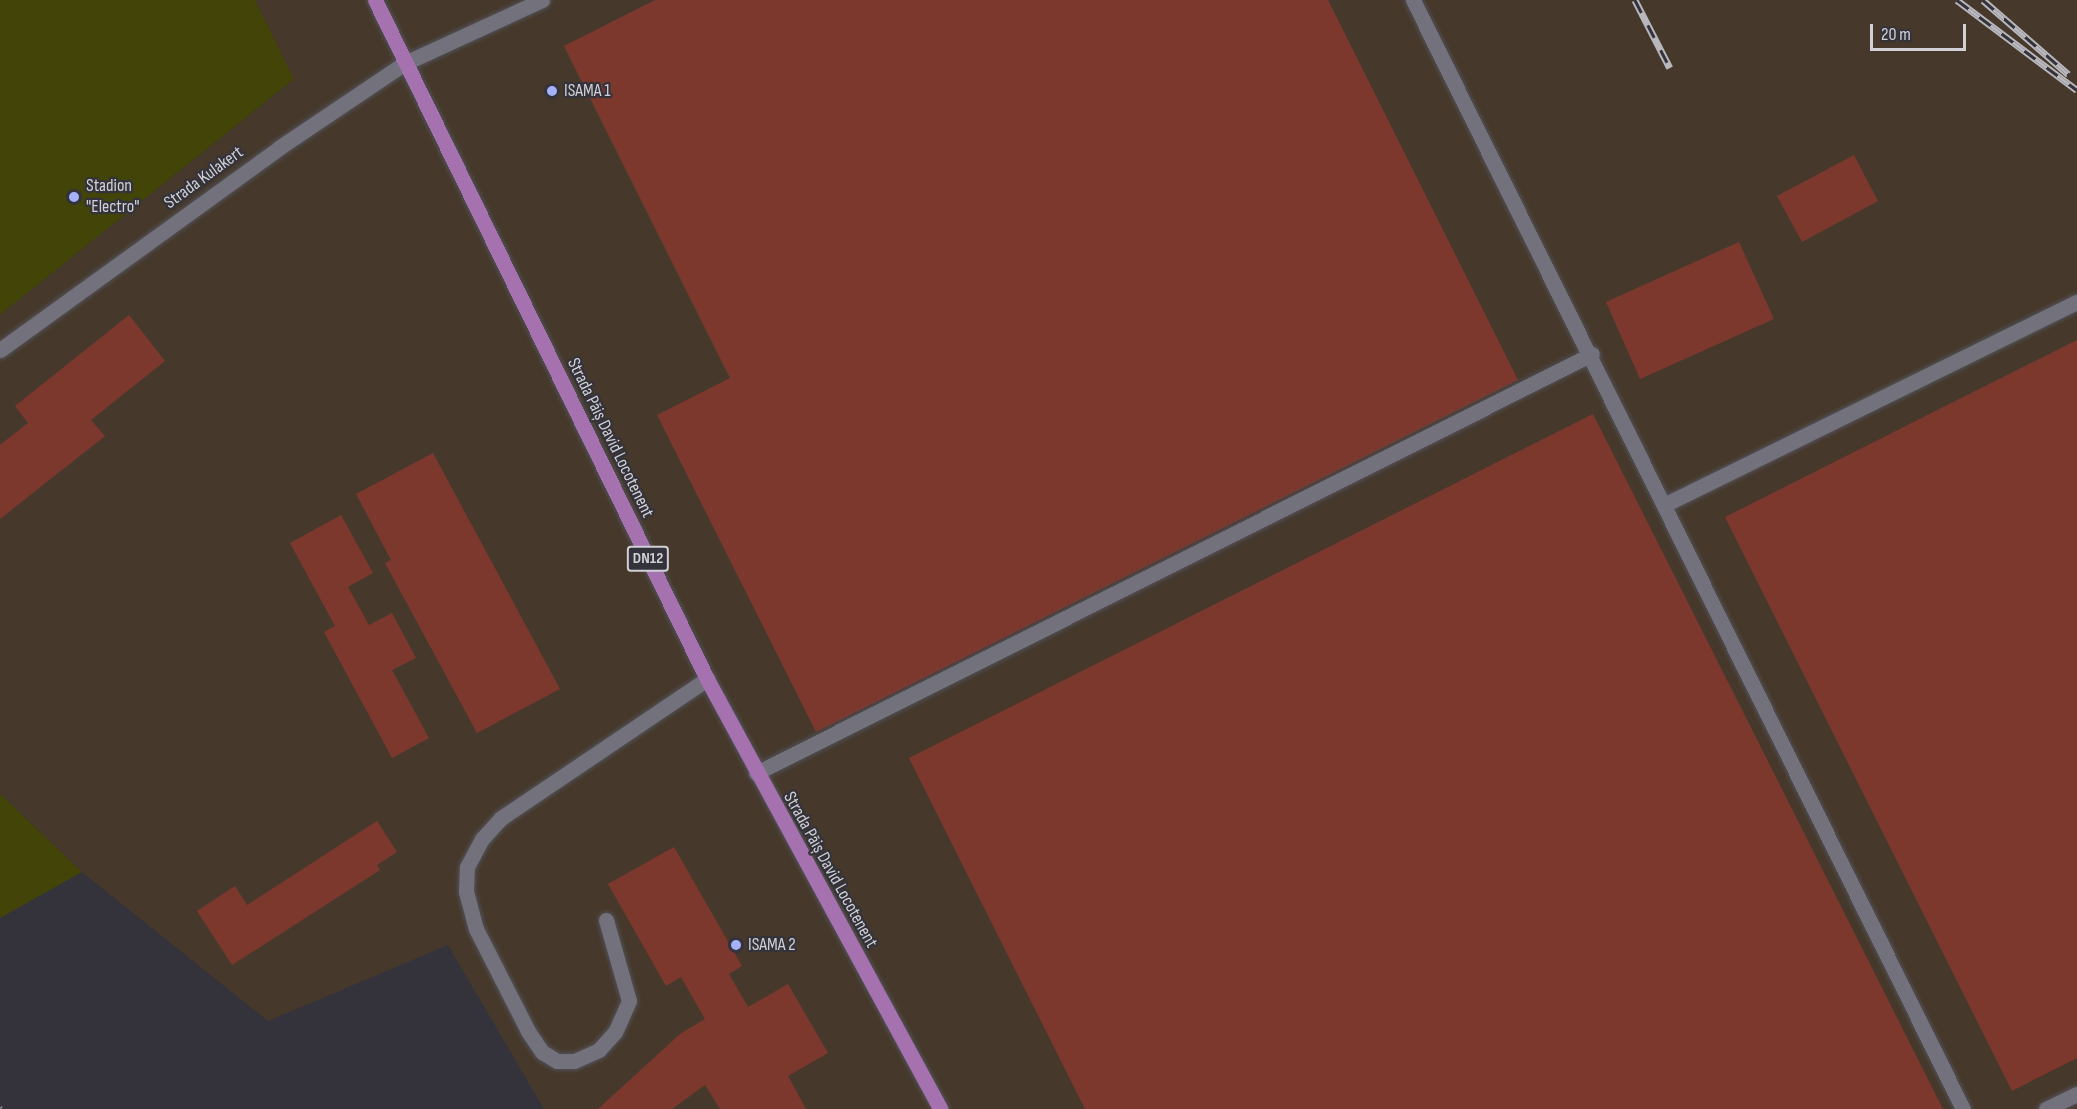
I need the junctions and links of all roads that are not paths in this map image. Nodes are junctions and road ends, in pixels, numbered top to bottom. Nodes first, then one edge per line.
1 (375, 0) edge
2 (542, 0) edge
3 (1413, 0) edge
4 (405, 63) junction
5 (2077, 302) edge
6 (0, 350) edge
7 (1592, 354) junction
8 (1666, 504) junction
9 (707, 679) junction
10 (756, 773) junction
11 (606, 920) dead end
12 (2077, 1094) edge
13 (940, 1109) edge
14 (1963, 1109) edge
15 (2046, 1109) edge

1 - 4 main road, Strada Păiș David Locotenent / DN12
2 - 4 street, Strada Kulakert
3 - 7 street
4 - 6 street, Strada Kulakert
4 - 9 main road, Strada Păiș David Locotenent / DN12
5 - 8 street
7 - 8 street
7 - 10 street
8 - 14 street
9 - 10 main road, Strada Păiș David Locotenent / DN12
9 - 11 street
10 - 13 main road, Strada Păiș David Locotenent / DN12
12 - 15 street

